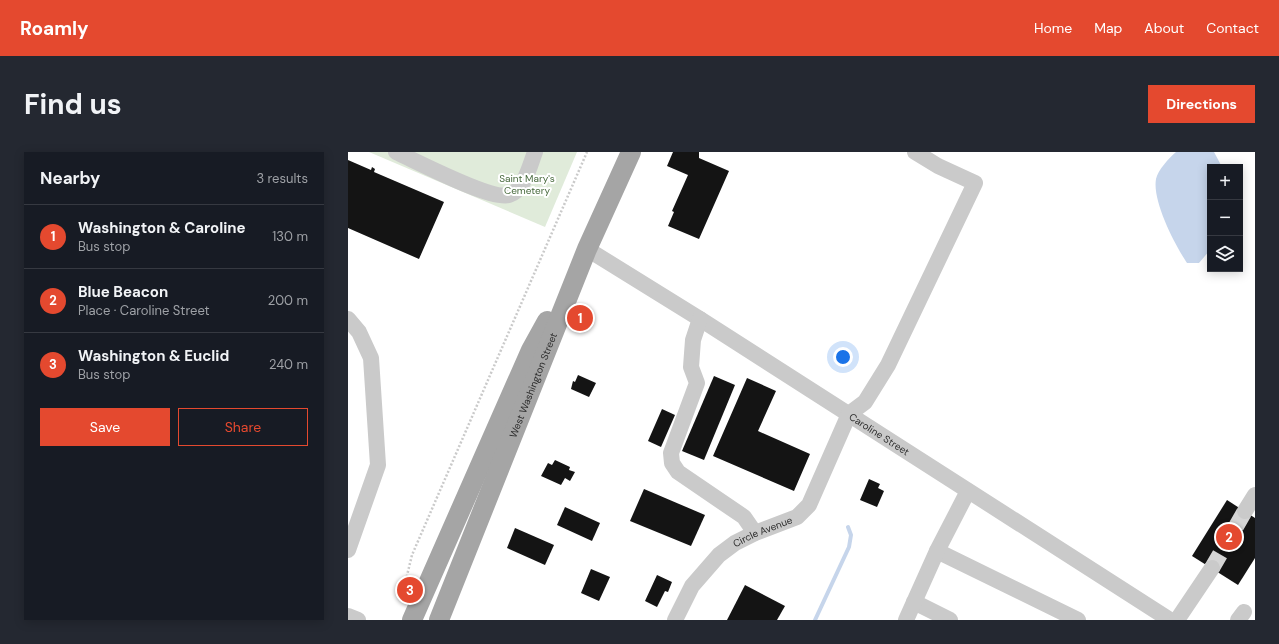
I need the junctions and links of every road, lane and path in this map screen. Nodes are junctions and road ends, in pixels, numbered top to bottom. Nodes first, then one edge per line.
1 (396, 152) edge
2 (535, 152) edge
3 (587, 152) edge
4 (630, 152) edge
5 (915, 152) edge
6 (587, 249) junction
7 (348, 319) edge
8 (700, 319) junction
9 (850, 414) junction
10 (968, 491) junction
11 (1255, 495) edge
12 (1245, 511) tunnel mouth
13 (755, 533) junction
14 (348, 550) edge
15 (936, 550) junction
16 (1212, 568) tunnel mouth
17 (400, 602) dead end
18 (914, 602) junction
19 (348, 616) edge
20 (358, 620) edge
21 (412, 620) edge
22 (439, 620) edge
23 (675, 620) edge
24 (906, 620) edge
25 (950, 620) edge
26 (1078, 620) edge
27 (1170, 620) edge
28 (1177, 620) edge

1 - 2 street
3 - 17 path
4 - 6 main road, West Washington Street
5 - 9 street
6 - 8 street, Caroline Street
6 - 21 main road
6 - 22 main road, West Washington Street
7 - 14 street
8 - 9 street, Caroline Street
8 - 13 street
9 - 10 street, Caroline Street
9 - 13 street, Circle Avenue
10 - 15 street
10 - 27 street, Caroline Street
11 - 12 street
13 - 23 street, Circle Avenue
15 - 18 street
15 - 26 street
16 - 28 street
18 - 24 street
18 - 25 street
19 - 20 street

